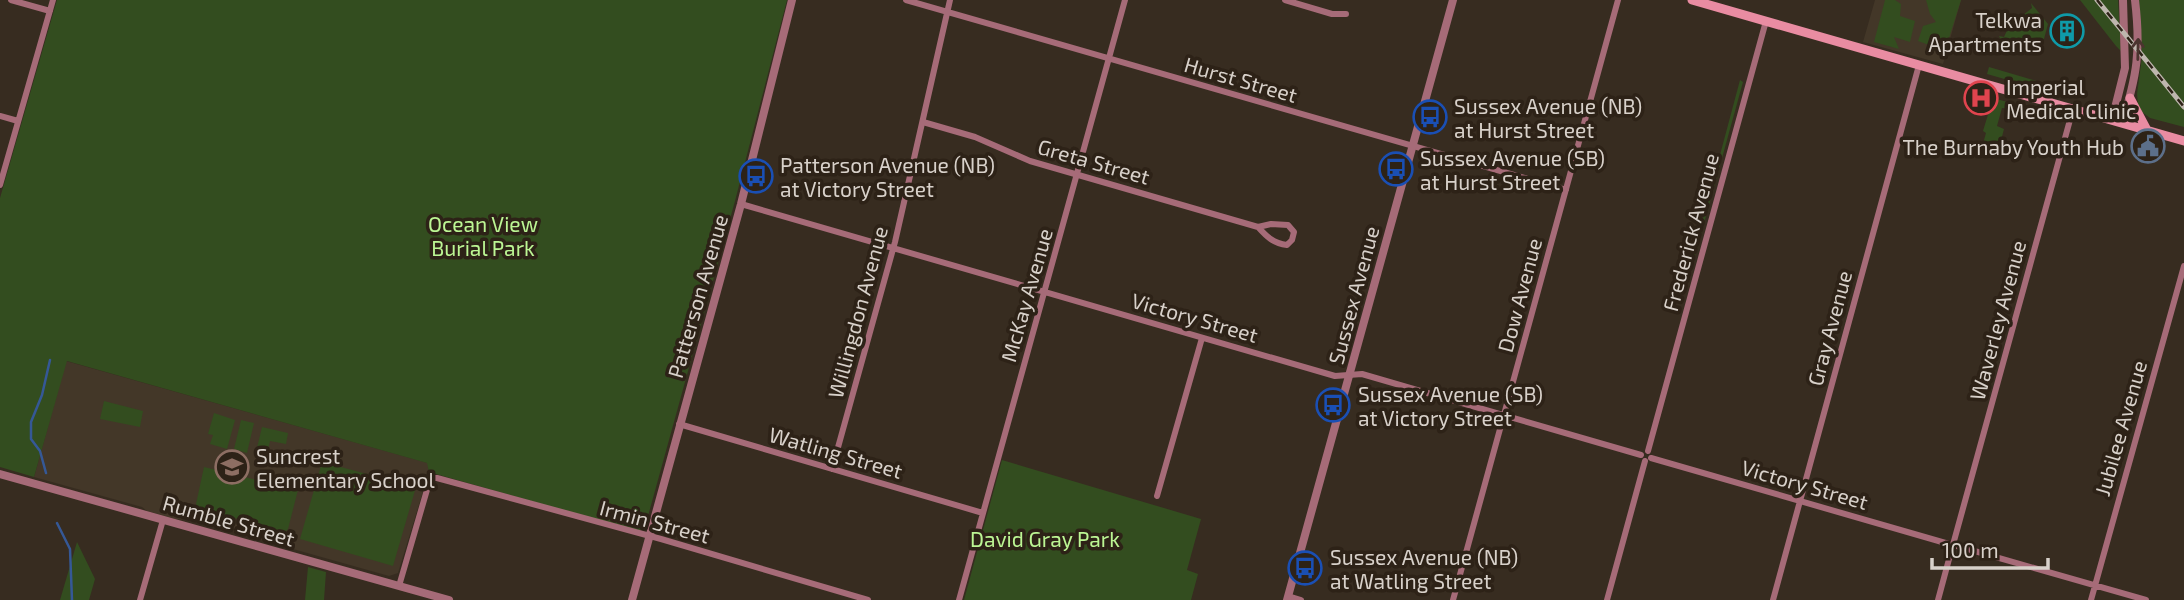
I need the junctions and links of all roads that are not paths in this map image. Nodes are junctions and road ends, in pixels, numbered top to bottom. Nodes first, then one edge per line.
1 (11, 0) edge
2 (53, 0) edge
3 (792, 0) edge
4 (906, 0) edge
5 (950, 0) edge
6 (1125, 0) edge
7 (1286, 0) edge
8 (1452, 0) edge
9 (1618, 0) edge
10 (1692, 0) edge
11 (2123, 0) edge
12 (2135, 0) edge
13 (50, 11) junction
14 (947, 12) junction
15 (1346, 14) dead end
16 (1766, 21) junction
17 (1110, 58) junction
18 (1919, 65) junction
19 (2130, 98) junction
20 (2073, 109) junction
21 (0, 116) edge
22 (18, 121) junction
23 (923, 122) junction
24 (2117, 122) junction
25 (2147, 130) junction
26 (2184, 141) edge
27 (1412, 146) junction
28 (1077, 175) junction
29 (0, 185) edge
30 (1566, 190) junction
31 (741, 204) junction
32 (1258, 227) junction
33 (893, 249) junction
34 (2184, 266) edge
35 (1044, 292) junction
36 (1202, 338) junction
37 (1350, 375) junction
38 (1504, 416) junction
39 (679, 424) junction
40 (1646, 456) junction
41 (832, 469) junction
42 (0, 474) edge
43 (1157, 496) dead end
44 (1800, 501) junction
45 (983, 513) junction
46 (163, 520) junction
47 (648, 537) junction
48 (1953, 544) junction
49 (2095, 585) junction
50 (399, 586) junction
51 (1288, 598) edge
52 (140, 600) edge
53 (449, 600) edge
54 (632, 600) edge
55 (868, 600) edge
56 (959, 600) edge
57 (1301, 600) edge
58 (1453, 600) edge
59 (1607, 600) edge
60 (1773, 600) edge
61 (1938, 600) edge
62 (2091, 600) edge
63 (2146, 600) edge

1 - 13 street
2 - 13 street
3 - 31 street, Patterson Avenue
4 - 14 street, Hurst Street
5 - 14 street, Willingdon Avenue
6 - 17 street, McKay Avenue
7 - 15 street
8 - 27 street, Sussex Avenue
9 - 30 street, Dow Avenue
10 - 16 main road
11 - 24 street
19 -> 12 street
13 - 22 street
14 - 17 street, Hurst Street
14 - 23 street, Willingdon Avenue
16 - 18 main road
16 - 40 street, Frederick Avenue
17 - 27 street, Hurst Street
17 - 28 street, McKay Avenue
18 - 20 main road
18 - 44 street, Gray Avenue
19 - 24 street
19 - 25 main road
20 - 24 main road
20 - 48 street, Waverley Avenue
21 - 22 street
22 - 29 street
23 - 28 street, Greta Street
23 - 33 street, Willingdon Avenue
24 - 25 main road
25 - 26 main road
27 - 30 street, Hurst Street
27 - 37 street, Sussex Avenue
28 - 32 street, Greta Street
28 - 35 street, McKay Avenue
30 - 38 street, Dow Avenue
31 - 33 street, Victory Street
31 - 39 street, Patterson Avenue
32 - 32 street, Greta Street
33 - 35 street, Victory Street
33 - 41 street, Willingdon Avenue
34 - 49 street, Jubilee Avenue
35 - 36 street, Victory Street
35 - 45 street, McKay Avenue
36 - 37 street, Victory Street
36 - 43 street
37 - 38 street, Victory Street
37 - 51 street, Sussex Avenue
38 - 40 street, Victory Street
38 - 58 street, Dow Avenue
39 - 41 street, Watling Street
39 - 47 street, Patterson Avenue
40 - 44 street, Victory Street
40 - 59 street, Frederick Avenue
41 - 45 street, Watling Street
42 - 46 street, Rumble Street
44 - 48 street, Victory Street
44 - 60 street, Gray Avenue
45 - 56 street, McKay Avenue
46 - 50 street, Rumble Street
46 - 52 street
47 - 50 street, Irmin Street
47 - 54 street, Patterson Avenue
47 - 55 street, Irmin Street
48 - 49 street, Victory Street
48 - 61 street, Waverley Avenue
49 - 62 street, Jubilee Avenue
49 - 63 street, Victory Street
50 - 53 street, Rumble Street
51 - 57 street

